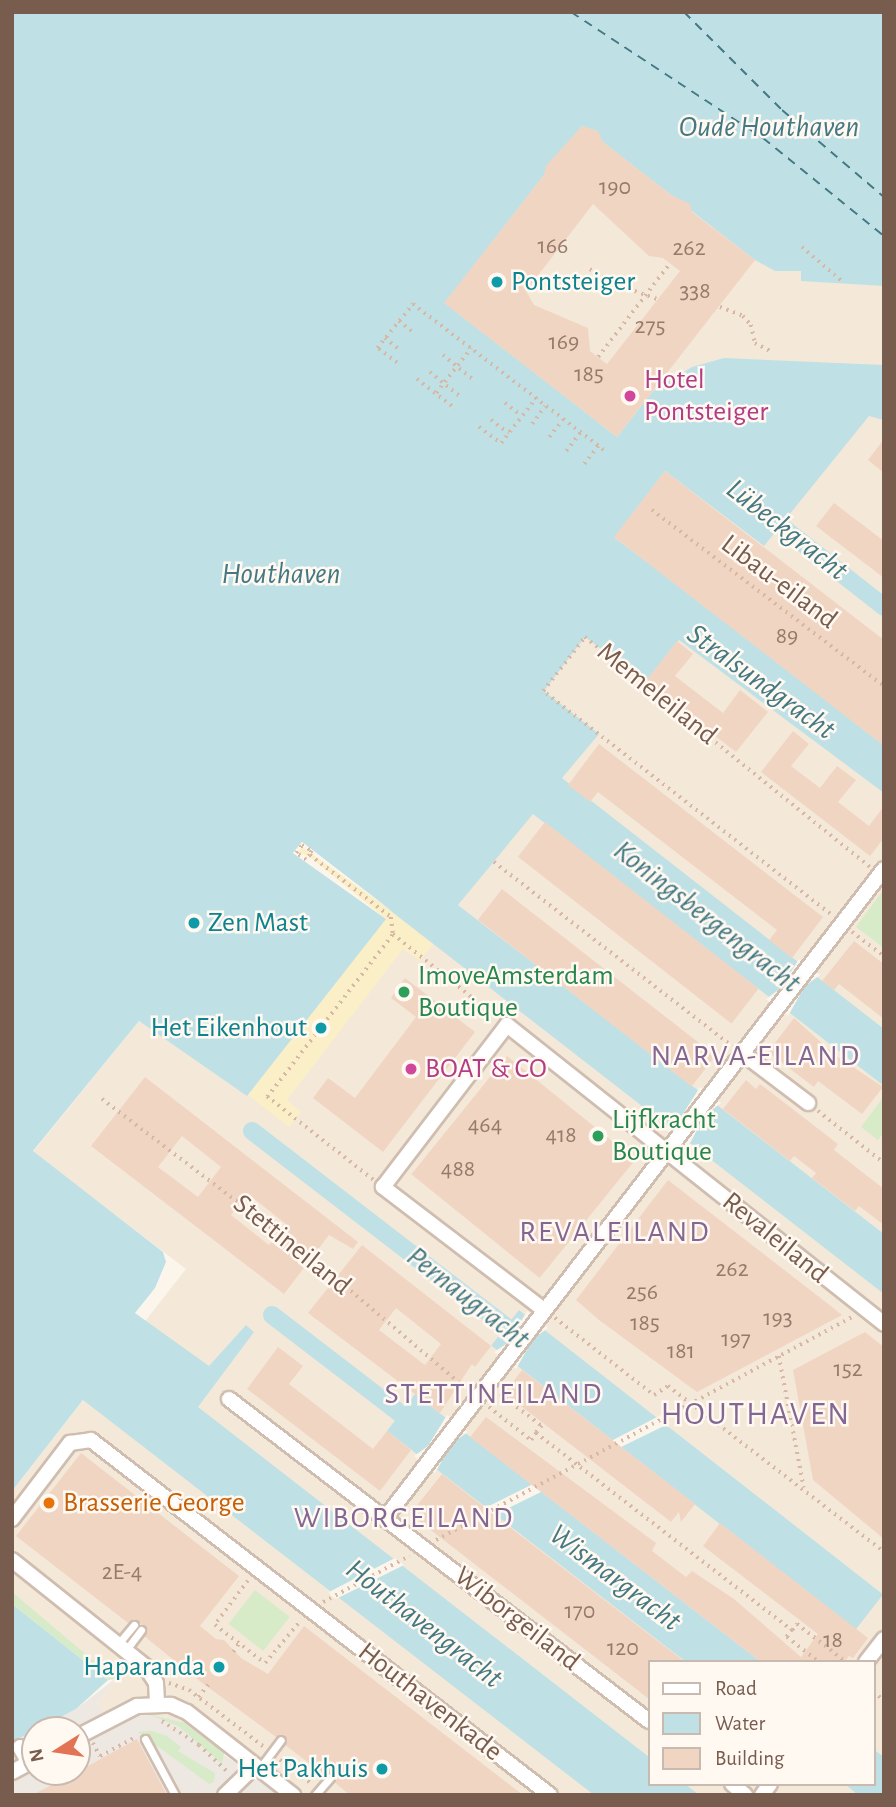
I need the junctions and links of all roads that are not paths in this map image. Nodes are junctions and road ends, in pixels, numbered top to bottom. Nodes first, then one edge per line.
1 (881, 872) edge
2 (741, 1053) junction
3 (808, 1103) road end
4 (671, 1145) junction
5 (543, 1312) junction
6 (884, 1324) edge
7 (229, 1399) dead end
8 (386, 1517) junction
9 (12, 1519) edge
10 (12, 1560) edge
11 (134, 1625) dead end
12 (141, 1630) dead end
13 (880, 1644) edge
14 (122, 1647) junction
15 (868, 1660) edge
16 (157, 1703) junction
17 (648, 1720) edge
18 (91, 1730) edge
19 (145, 1739) road end
20 (281, 1740) dead end
21 (257, 1767) junction
22 (330, 1778) dead end
23 (317, 1792) edge
24 (175, 1795) edge
25 (225, 1795) edge
26 (293, 1795) edge
27 (550, 1795) edge

1 - 2 street
2 - 3 street
2 - 4 street
4 - 5 street
4 - 5 street, Revaleiland
4 - 6 street, Revaleiland
5 - 8 street
7 - 8 street, Wiborgeiland
8 - 17 street, Wiborgeiland
9 - 27 street, Houthavenkade
10 - 14 street
11 - 14 lane
12 - 14 lane
13 - 15 street
14 - 16 street
16 - 18 street
16 - 21 street
19 - 24 lane
20 - 21 lane
21 - 25 street
21 - 26 street
22 - 23 lane

